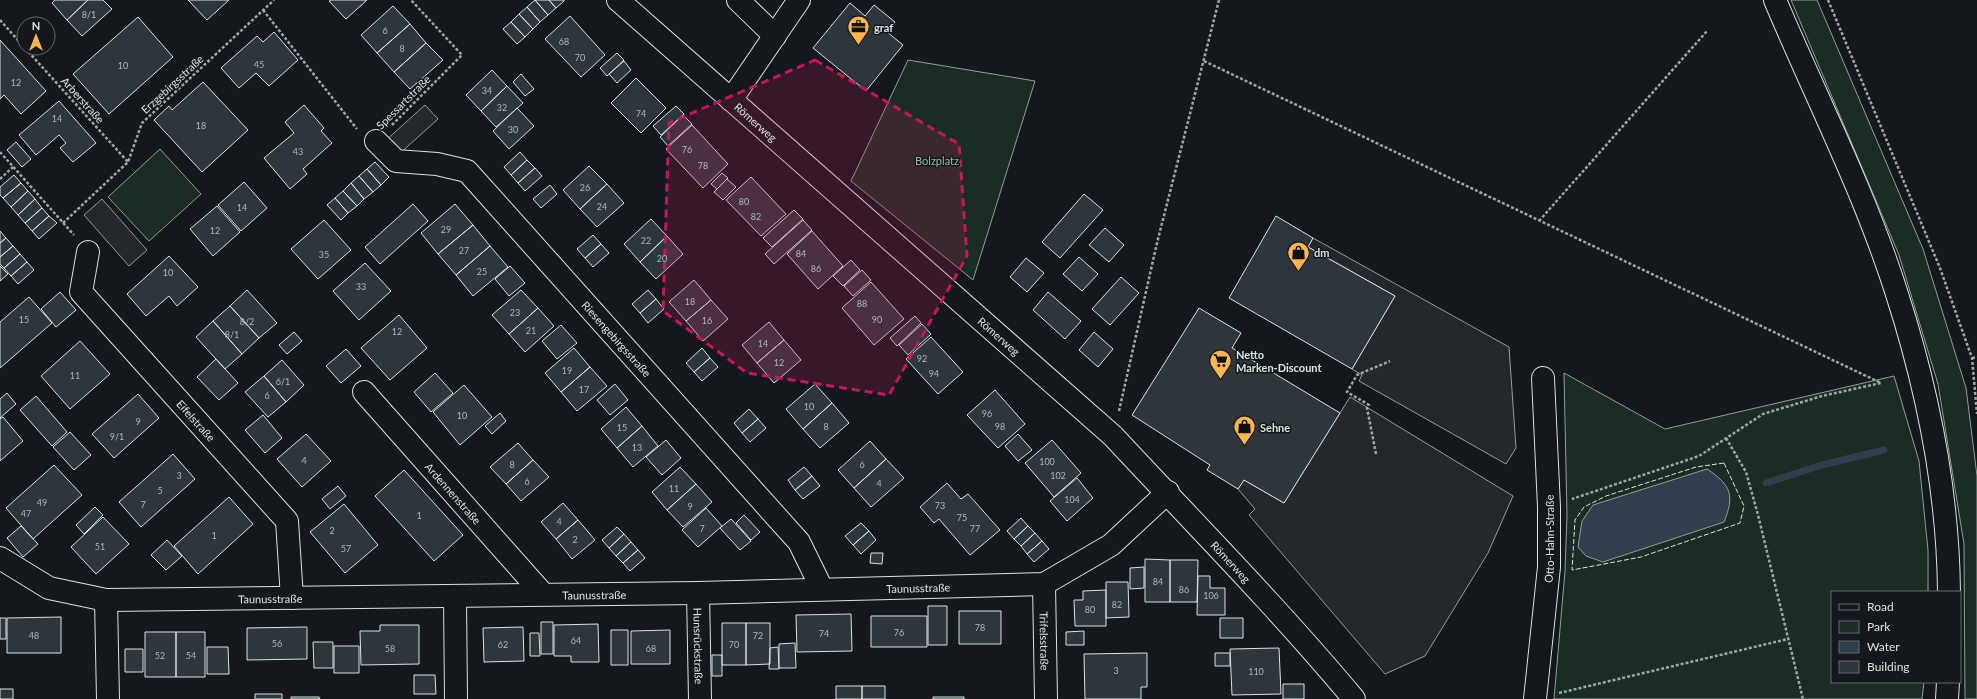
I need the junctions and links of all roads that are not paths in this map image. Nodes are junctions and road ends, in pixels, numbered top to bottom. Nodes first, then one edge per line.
1 (618, 0) edge
2 (738, 0) edge
3 (799, 0) edge
4 (1775, 0) edge
5 (775, 36) junction
6 (731, 100) junction
7 (376, 141) road end
8 (88, 252) road end
9 (1543, 378) dead end
10 (364, 392) dead end
11 (1168, 492) junction
12 (0, 558) edge
13 (1044, 584) junction
14 (822, 589) junction
15 (1949, 591) edge
16 (542, 594) junction
17 (698, 594) junction
18 (455, 597) junction
19 (292, 598) junction
20 (106, 600) junction
21 (1948, 683) edge
22 (108, 699) edge
23 (456, 699) edge
24 (700, 699) edge
25 (1046, 699) edge
26 (1354, 699) edge
27 (1535, 699) edge
28 (1947, 699) edge

1 - 6 street, Römerweg
2 - 5 street
3 - 5 street
4 - 15 street
5 - 6 street
6 - 11 street, Römerweg
7 - 14 street, Riesengebirgsstraße
8 - 19 street, Eifelstraße
9 - 27 street, Otto-Hahn-Straße
10 - 16 street, Ardennenstraße
11 - 13 street, Taunusstraße
11 - 26 street, Römerweg
12 - 20 street, Taunusstraße
13 - 14 street, Taunusstraße
13 - 25 street, Trifelsstraße
14 - 17 street, Taunusstraße
16 - 17 street, Taunusstraße
16 - 18 street, Taunusstraße
17 - 24 street, Hunsrückstraße
18 - 19 street, Taunusstraße
18 - 23 street
19 - 20 street, Taunusstraße
20 - 22 street
21 - 28 street

